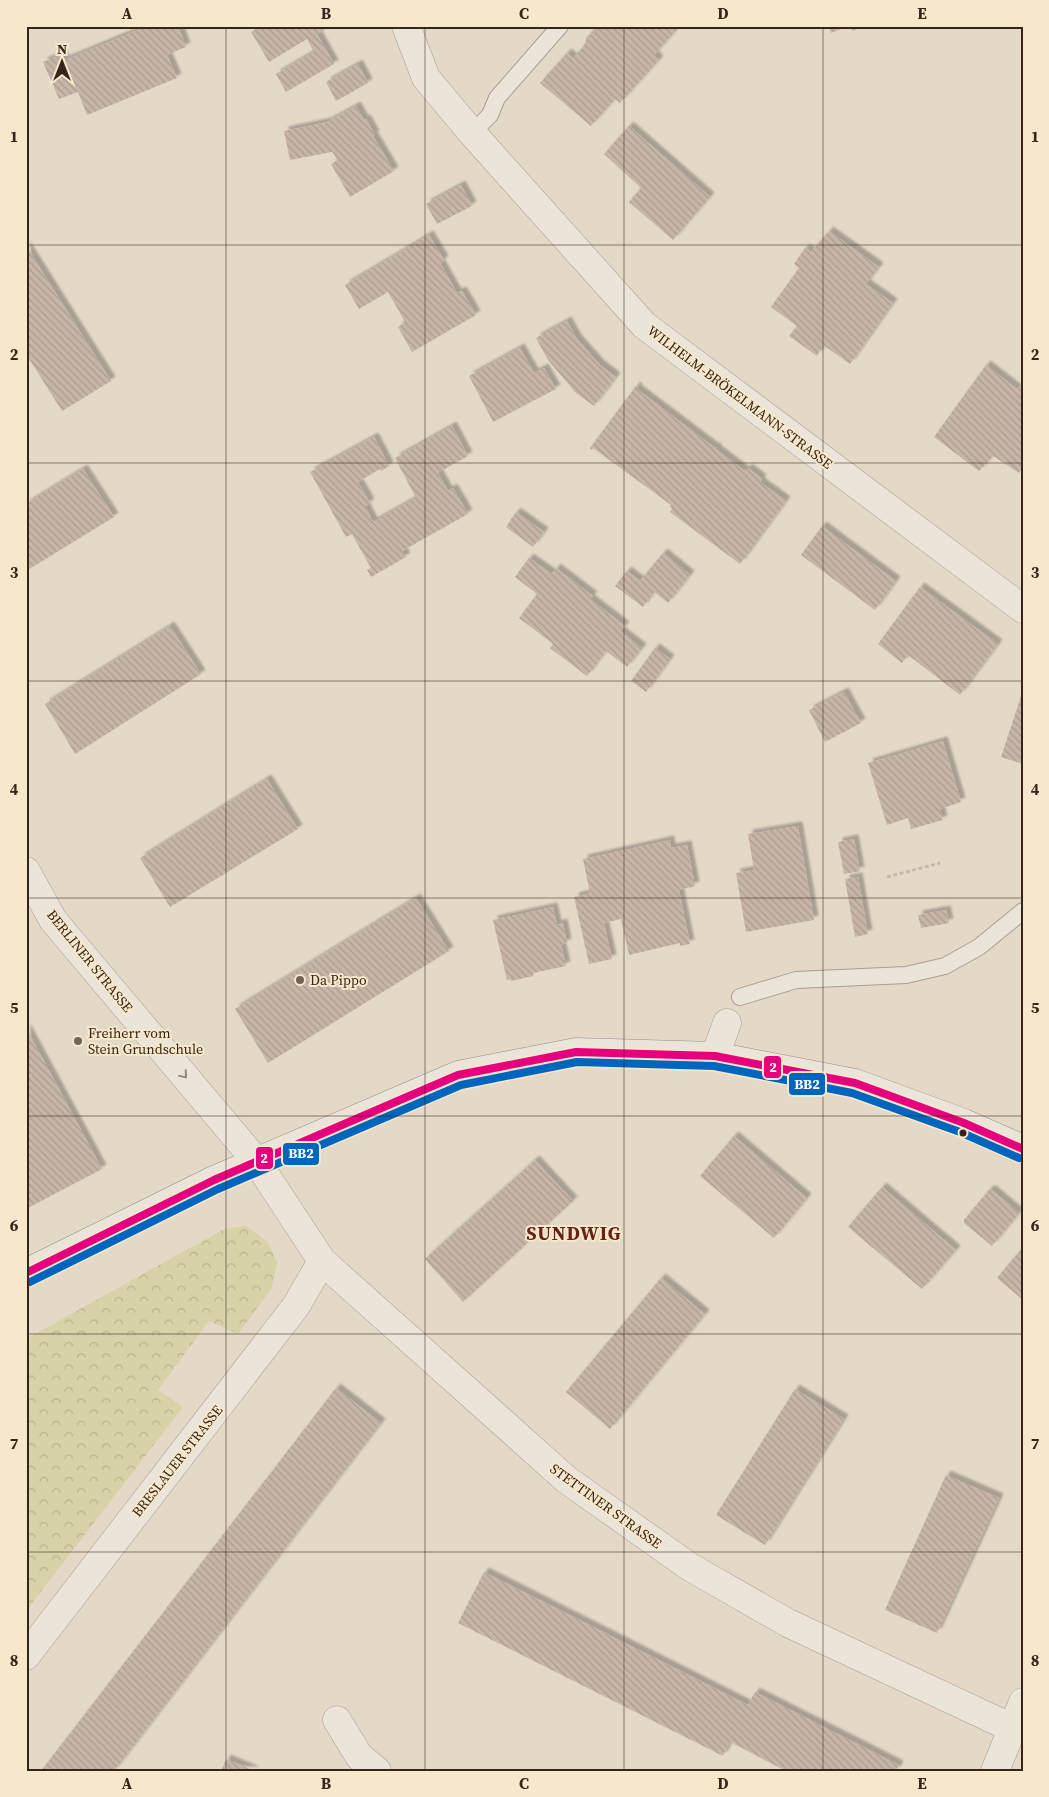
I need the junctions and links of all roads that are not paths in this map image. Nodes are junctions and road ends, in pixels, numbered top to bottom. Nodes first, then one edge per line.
1 (406, 26) edge
2 (560, 26) edge
3 (472, 133) junction
4 (1023, 610) edge
5 (26, 871) edge
6 (1023, 911) edge
7 (740, 997) dead end
8 (727, 1023) dead end
9 (715, 1056) junction
10 (1023, 1149) edge
11 (257, 1162) junction
12 (322, 1261) junction
13 (26, 1273) edge
14 (26, 1656) edge
15 (1023, 1702) edge
16 (337, 1720) dead end
17 (1012, 1728) junction
18 (378, 1771) edge
19 (995, 1771) edge

1 - 3 street, WILHELM-BRÖKELMANN-STRASSE
2 - 3 lane
3 - 4 street, WILHELM-BRÖKELMANN-STRASSE
5 -> 11 street, BERLINER STRASSE
6 - 7 lane
8 - 9 street
9 - 10 street
9 - 11 street
11 - 12 street, STETTINER STRASSE
11 - 13 street
12 - 14 street, BRESLAUER STRASSE
12 - 17 street, STETTINER STRASSE
15 - 17 street
16 - 18 street
17 - 19 street

